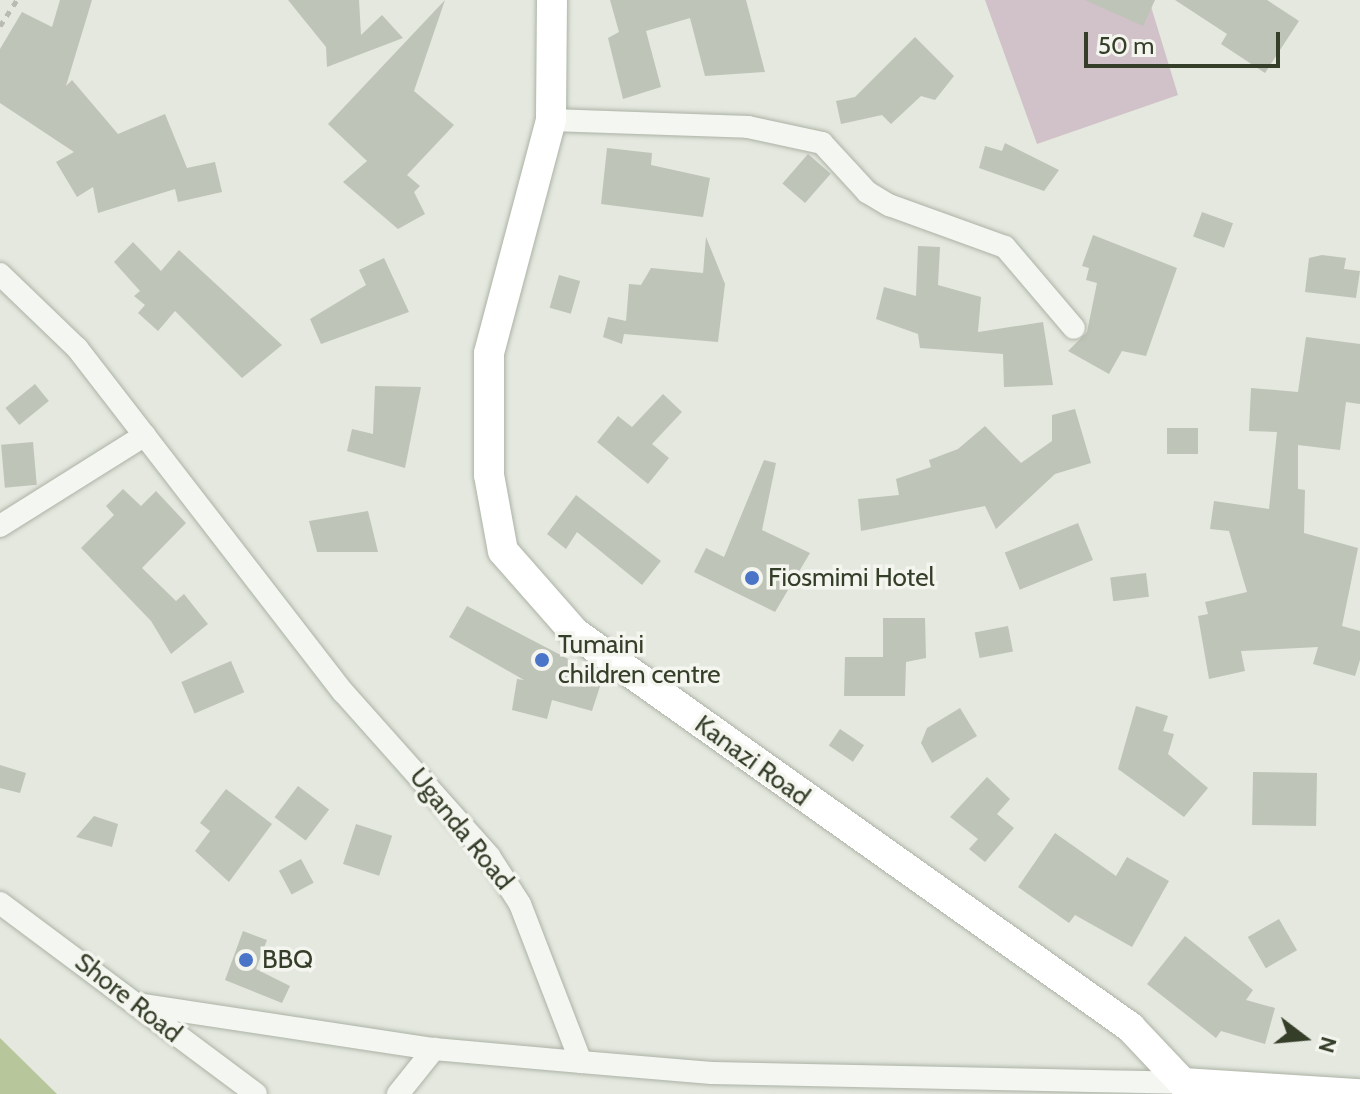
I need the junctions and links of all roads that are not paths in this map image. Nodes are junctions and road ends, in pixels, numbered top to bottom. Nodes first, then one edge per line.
1 (552, 0) edge
2 (551, 120) junction
3 (0, 274) edge
4 (1074, 328) dead end
5 (145, 435) junction
6 (0, 526) edge
7 (0, 903) edge
8 (136, 1004) junction
9 (434, 1049) junction
10 (581, 1062) junction
11 (1183, 1083) junction
12 (256, 1094) edge
13 (398, 1094) edge
14 (1360, 1094) edge

1 - 2 main road, Kanazi Road
2 - 4 street
2 - 11 main road, Kanazi Road
3 - 5 street, Uganda Road
5 - 6 street
5 - 10 street, Uganda Road
7 - 8 street, Shore Road
8 - 9 street
8 - 12 street, Shore Road
9 - 10 street
9 - 13 street
10 - 11 street
11 - 14 main road

